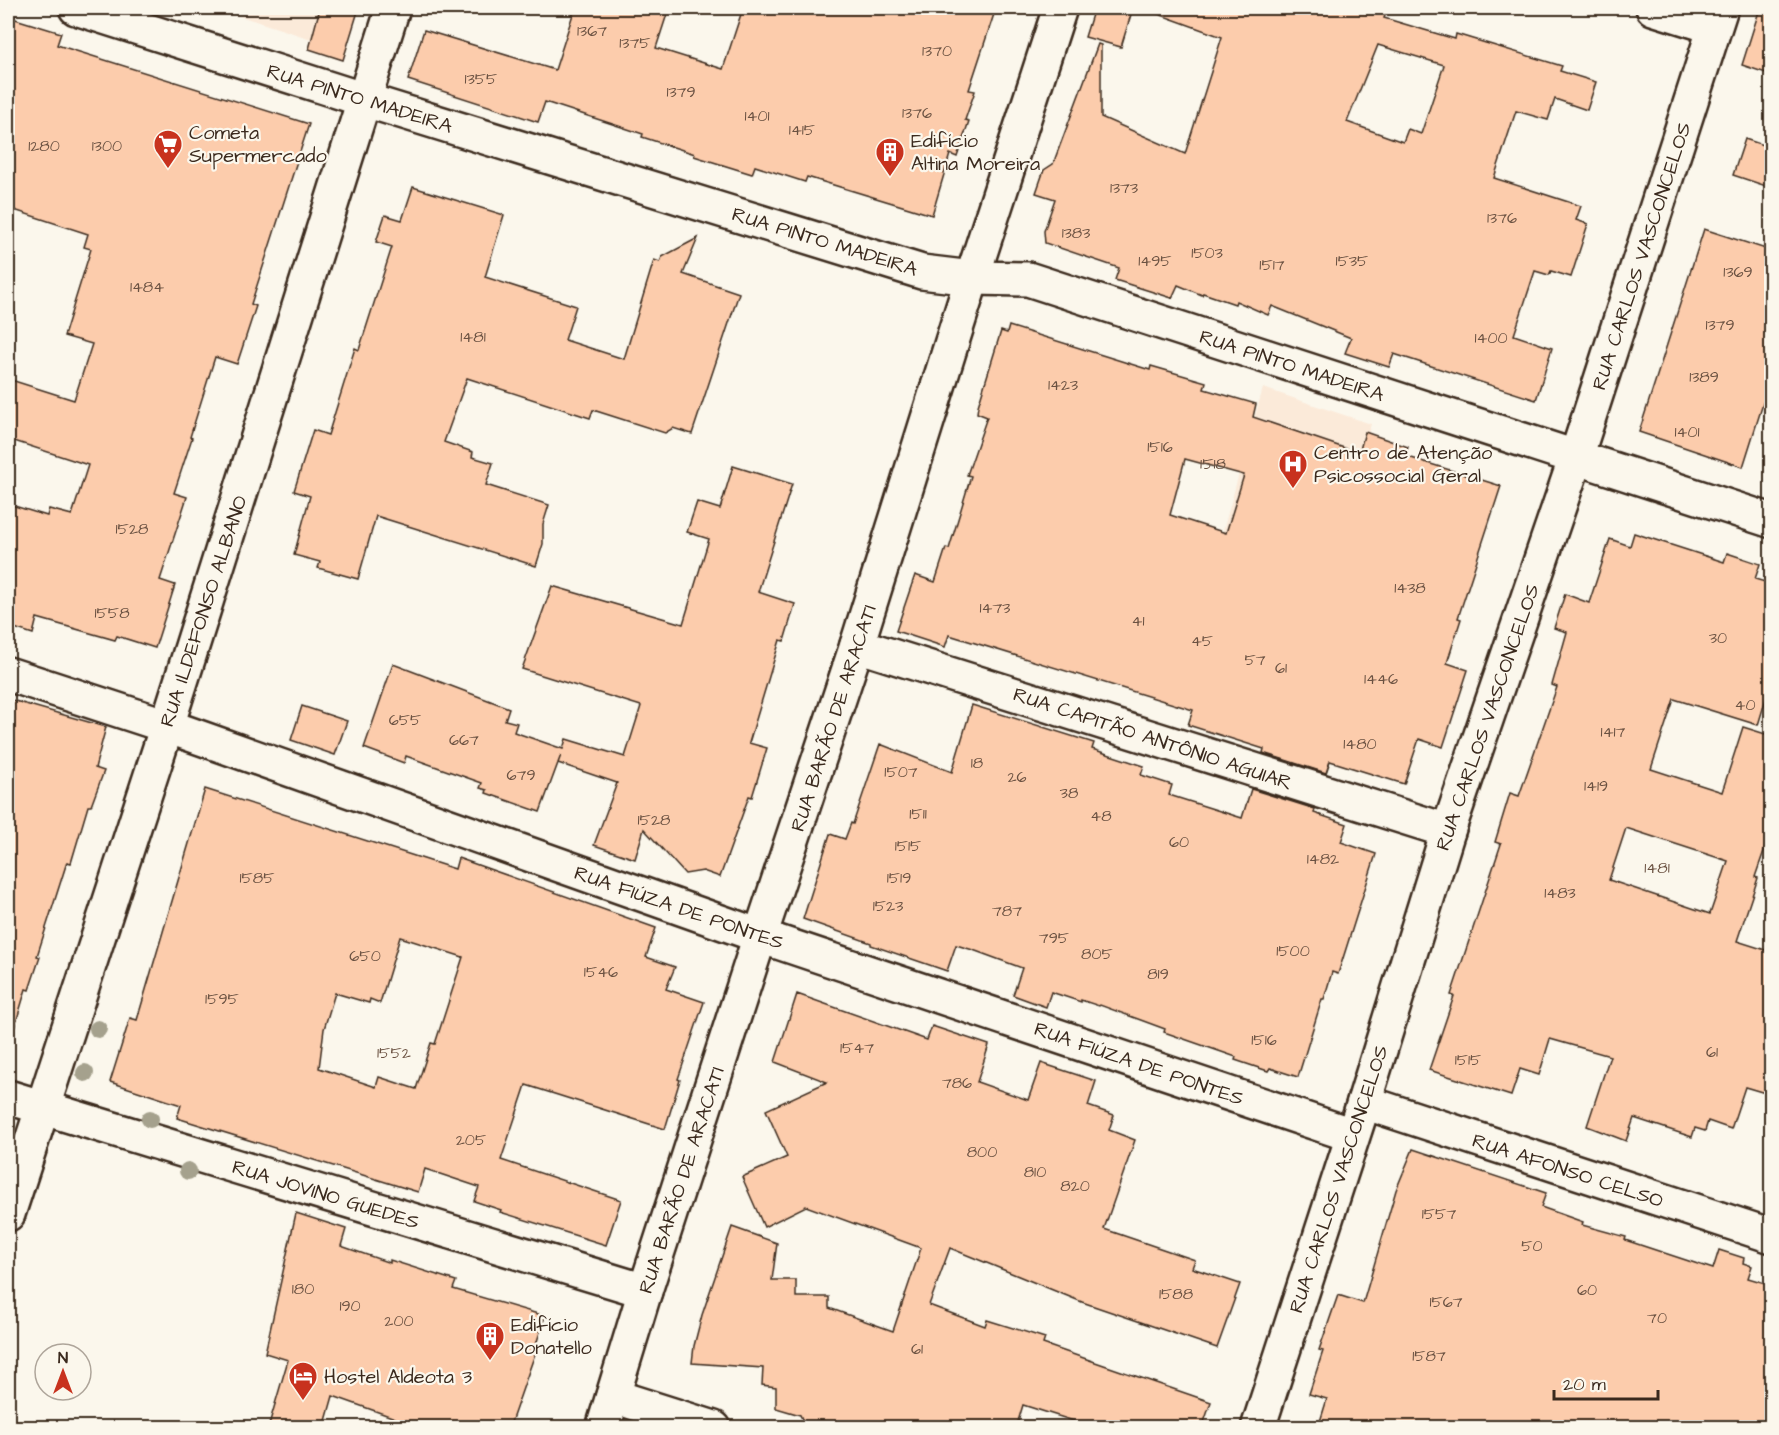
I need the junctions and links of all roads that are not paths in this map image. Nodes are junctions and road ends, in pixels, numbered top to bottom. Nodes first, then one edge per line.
1 (76, 8) edge
2 (393, 8) edge
3 (1060, 8) edge
4 (1653, 8) edge
5 (1718, 17) edge
6 (365, 100) junction
7 (972, 279) junction
8 (1576, 457) junction
9 (1772, 521) edge
10 (857, 645) junction
11 (8, 674) edge
12 (167, 726) junction
13 (1448, 831) junction
14 (760, 936) junction
15 (8, 1096) edge
16 (1364, 1102) junction
17 (42, 1107) junction
18 (1352, 1135) junction
19 (8, 1214) edge
20 (1772, 1236) edge
21 (645, 1291) junction
22 (613, 1396) junction
23 (603, 1428) edge
24 (714, 1428) edge
25 (1258, 1428) edge

1 - 6 street, RUA PINTO MADEIRA
2 - 6 street, RUA ILDEFONSO ALBANO
3 - 7 street, RUA BARÃO DE ARACATI
4 - 5 street
5 - 8 street, RUA CARLOS VASCONCELOS
6 - 7 street, RUA PINTO MADEIRA
6 - 12 street, RUA ILDEFONSO ALBANO
7 - 8 street, RUA PINTO MADEIRA
7 - 10 street, RUA BARÃO DE ARACATI
8 - 9 street, RUA PINTO MADEIRA
8 - 13 street, RUA CARLOS VASCONCELOS
10 - 13 street, RUA CAPITÃO ANTÔNIO AGUIAR
10 - 14 street, RUA BARÃO DE ARACATI
11 - 12 street, RUA FIÚZA DE PONTES
12 - 14 street, RUA FIÚZA DE PONTES
12 - 17 street, RUA ILDEFONSO ALBANO
13 - 16 street, RUA CARLOS VASCONCELOS
14 - 18 street, RUA FIÚZA DE PONTES
14 - 21 street, RUA BARÃO DE ARACATI
15 - 17 street, RUA JOVINO GUEDES
16 - 18 street, RUA CARLOS VASCONCELOS
16 - 20 street, RUA AFONSO CELSO
17 - 19 street, RUA ILDEFONSO ALBANO
17 - 21 street, RUA JOVINO GUEDES
18 - 25 street, RUA CARLOS VASCONCELOS
21 - 22 street, RUA BARÃO DE ARACATI
22 - 23 street, RUA BARÃO DE ARACATI
22 - 24 street

